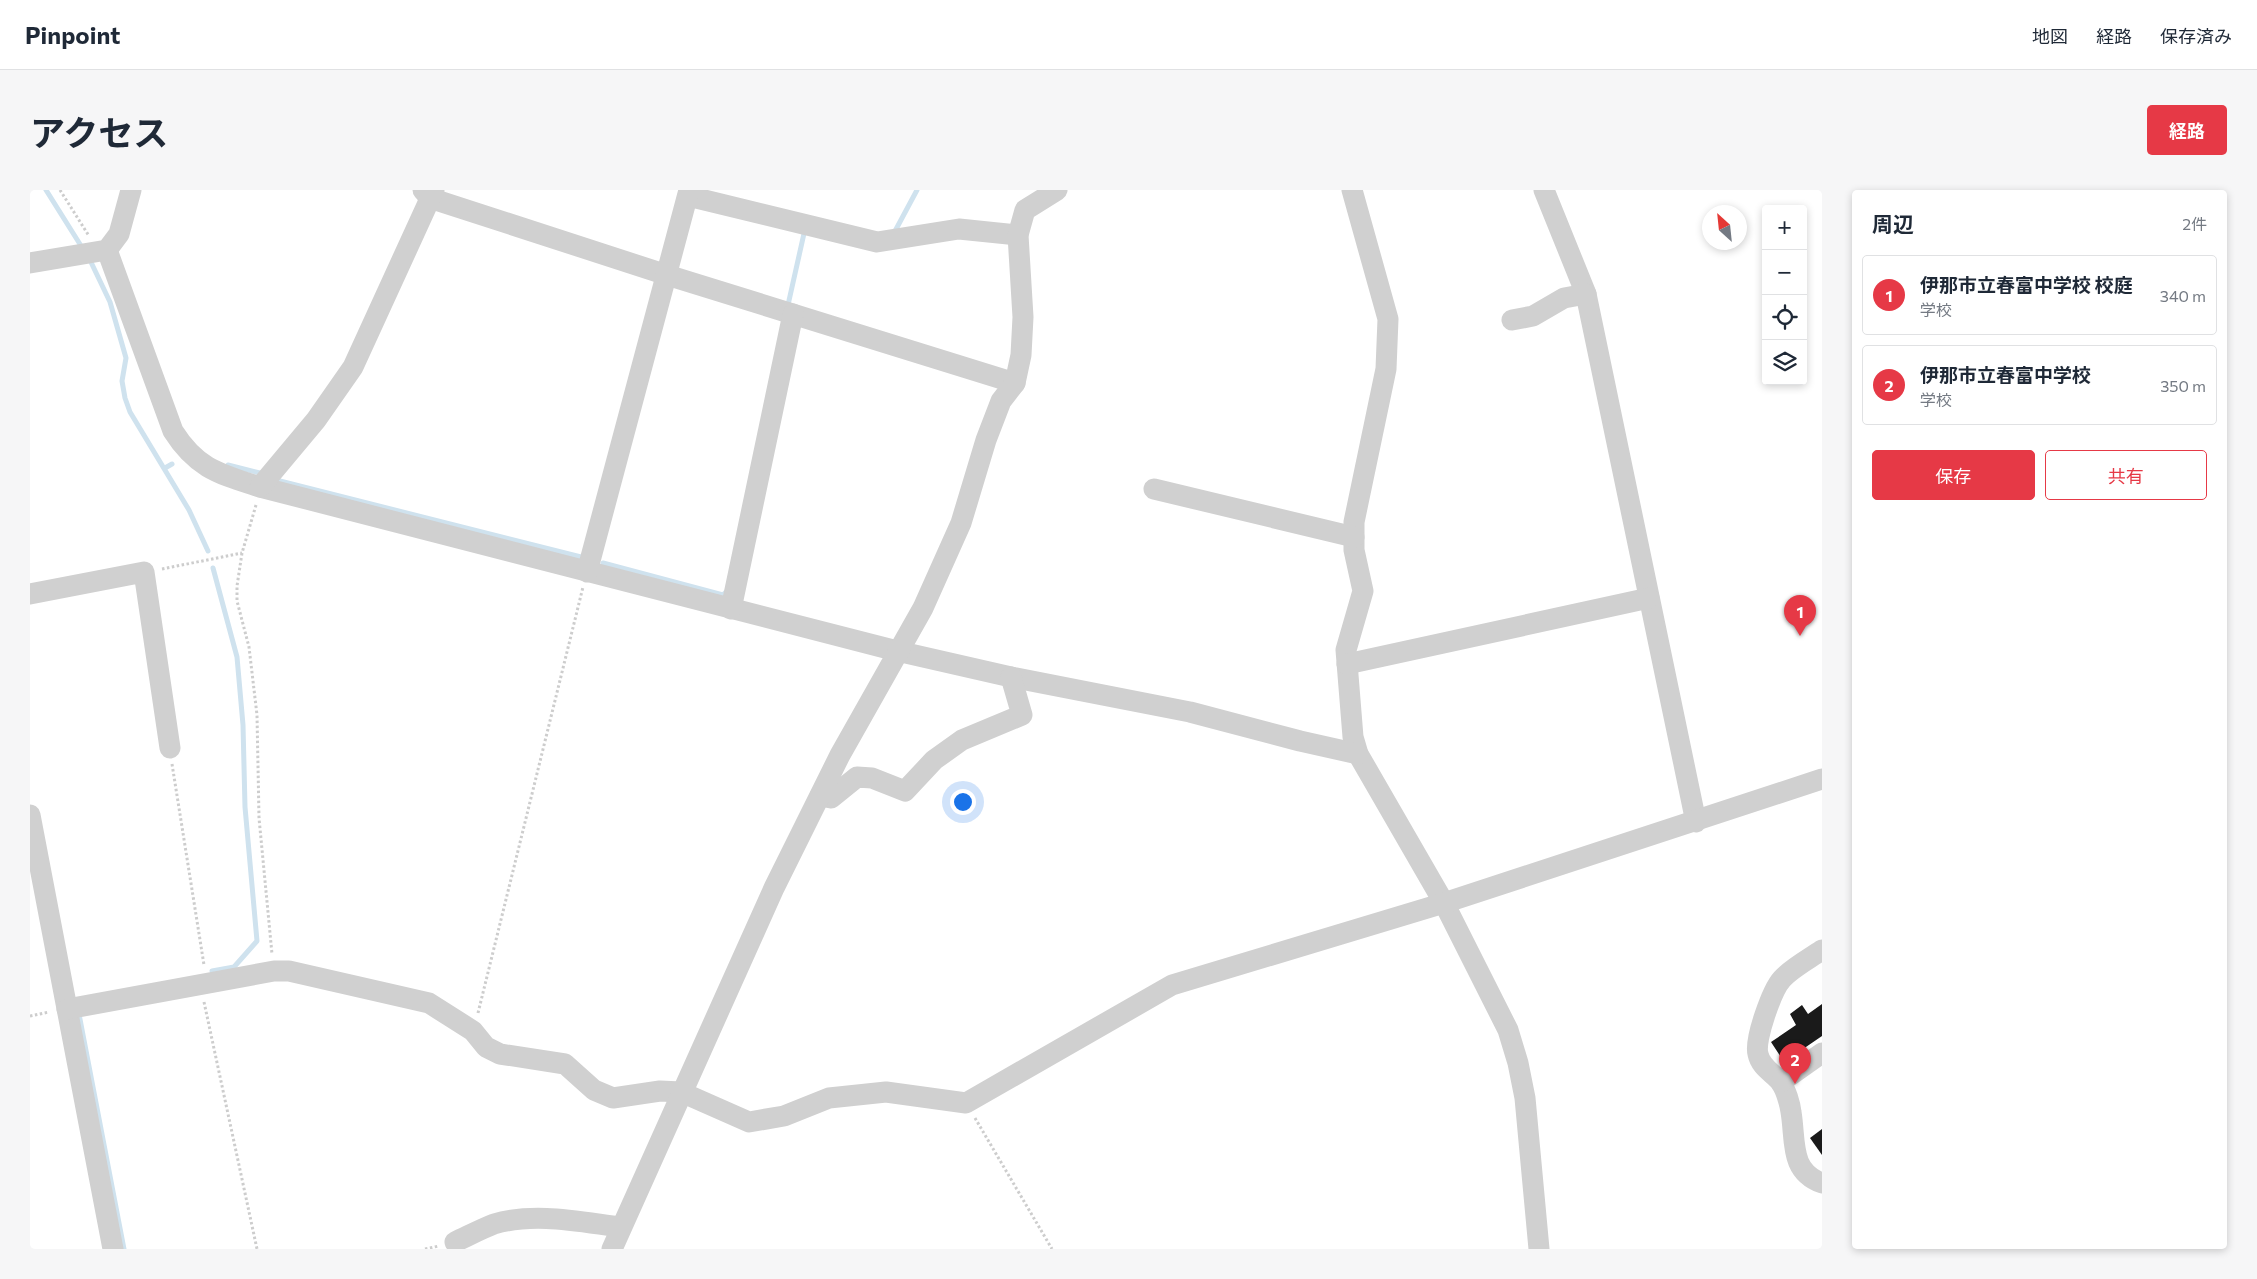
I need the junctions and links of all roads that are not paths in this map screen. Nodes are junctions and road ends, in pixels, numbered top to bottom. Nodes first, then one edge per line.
1 (131, 190) edge
2 (1057, 190) edge
3 (1352, 190) edge
4 (1544, 190) edge
5 (429, 193) edge
6 (689, 193) edge
7 (1018, 235) junction
8 (96, 252) junction
9 (30, 263) edge
10 (667, 275) junction
11 (1586, 294) junction
12 (793, 314) junction
13 (1512, 320) dead end
14 (1015, 383) junction
15 (260, 487) junction
16 (1154, 489) dead end
17 (1354, 537) junction
18 (587, 572) junction
19 (30, 594) edge
20 (1649, 598) junction
21 (731, 609) junction
22 (897, 651) junction
23 (1347, 664) junction
24 (1011, 677) junction
25 (170, 748) road end
26 (1358, 754) junction
27 (1822, 779) edge
28 (820, 796) junction
29 (30, 815) edge
30 (1696, 822) junction
31 (1444, 904) junction
32 (1822, 950) edge
33 (67, 1009) junction
34 (1822, 1053) edge
35 (1781, 1082) junction
36 (681, 1092) junction
37 (1822, 1183) edge
38 (621, 1227) junction
39 (455, 1242) dead end
40 (114, 1249) edge
41 (612, 1249) edge
42 (1539, 1249) edge

1 - 8 street
2 - 7 street
3 - 17 street
4 - 11 street
5 - 10 street
5 - 15 street
6 - 7 street
6 - 10 street
7 - 14 street
8 - 9 street
8 - 15 street
10 - 12 street
10 - 18 street
11 - 13 street
11 - 20 street
12 - 14 street
12 - 21 street
14 - 22 street
15 - 18 street
16 - 17 street
17 - 23 street
18 - 21 street
19 - 25 street
20 - 23 street
20 - 30 street
21 - 22 street
22 - 24 street
22 - 28 street
23 - 26 street
24 - 26 street
24 - 28 street
26 - 31 street
27 - 30 street
28 - 36 street
29 - 33 street
30 - 31 street
31 - 36 street
31 - 42 street
32 - 35 street
33 - 36 street
33 - 40 street
34 - 35 street
35 - 37 street
36 - 38 street
38 - 39 street
38 - 41 street

